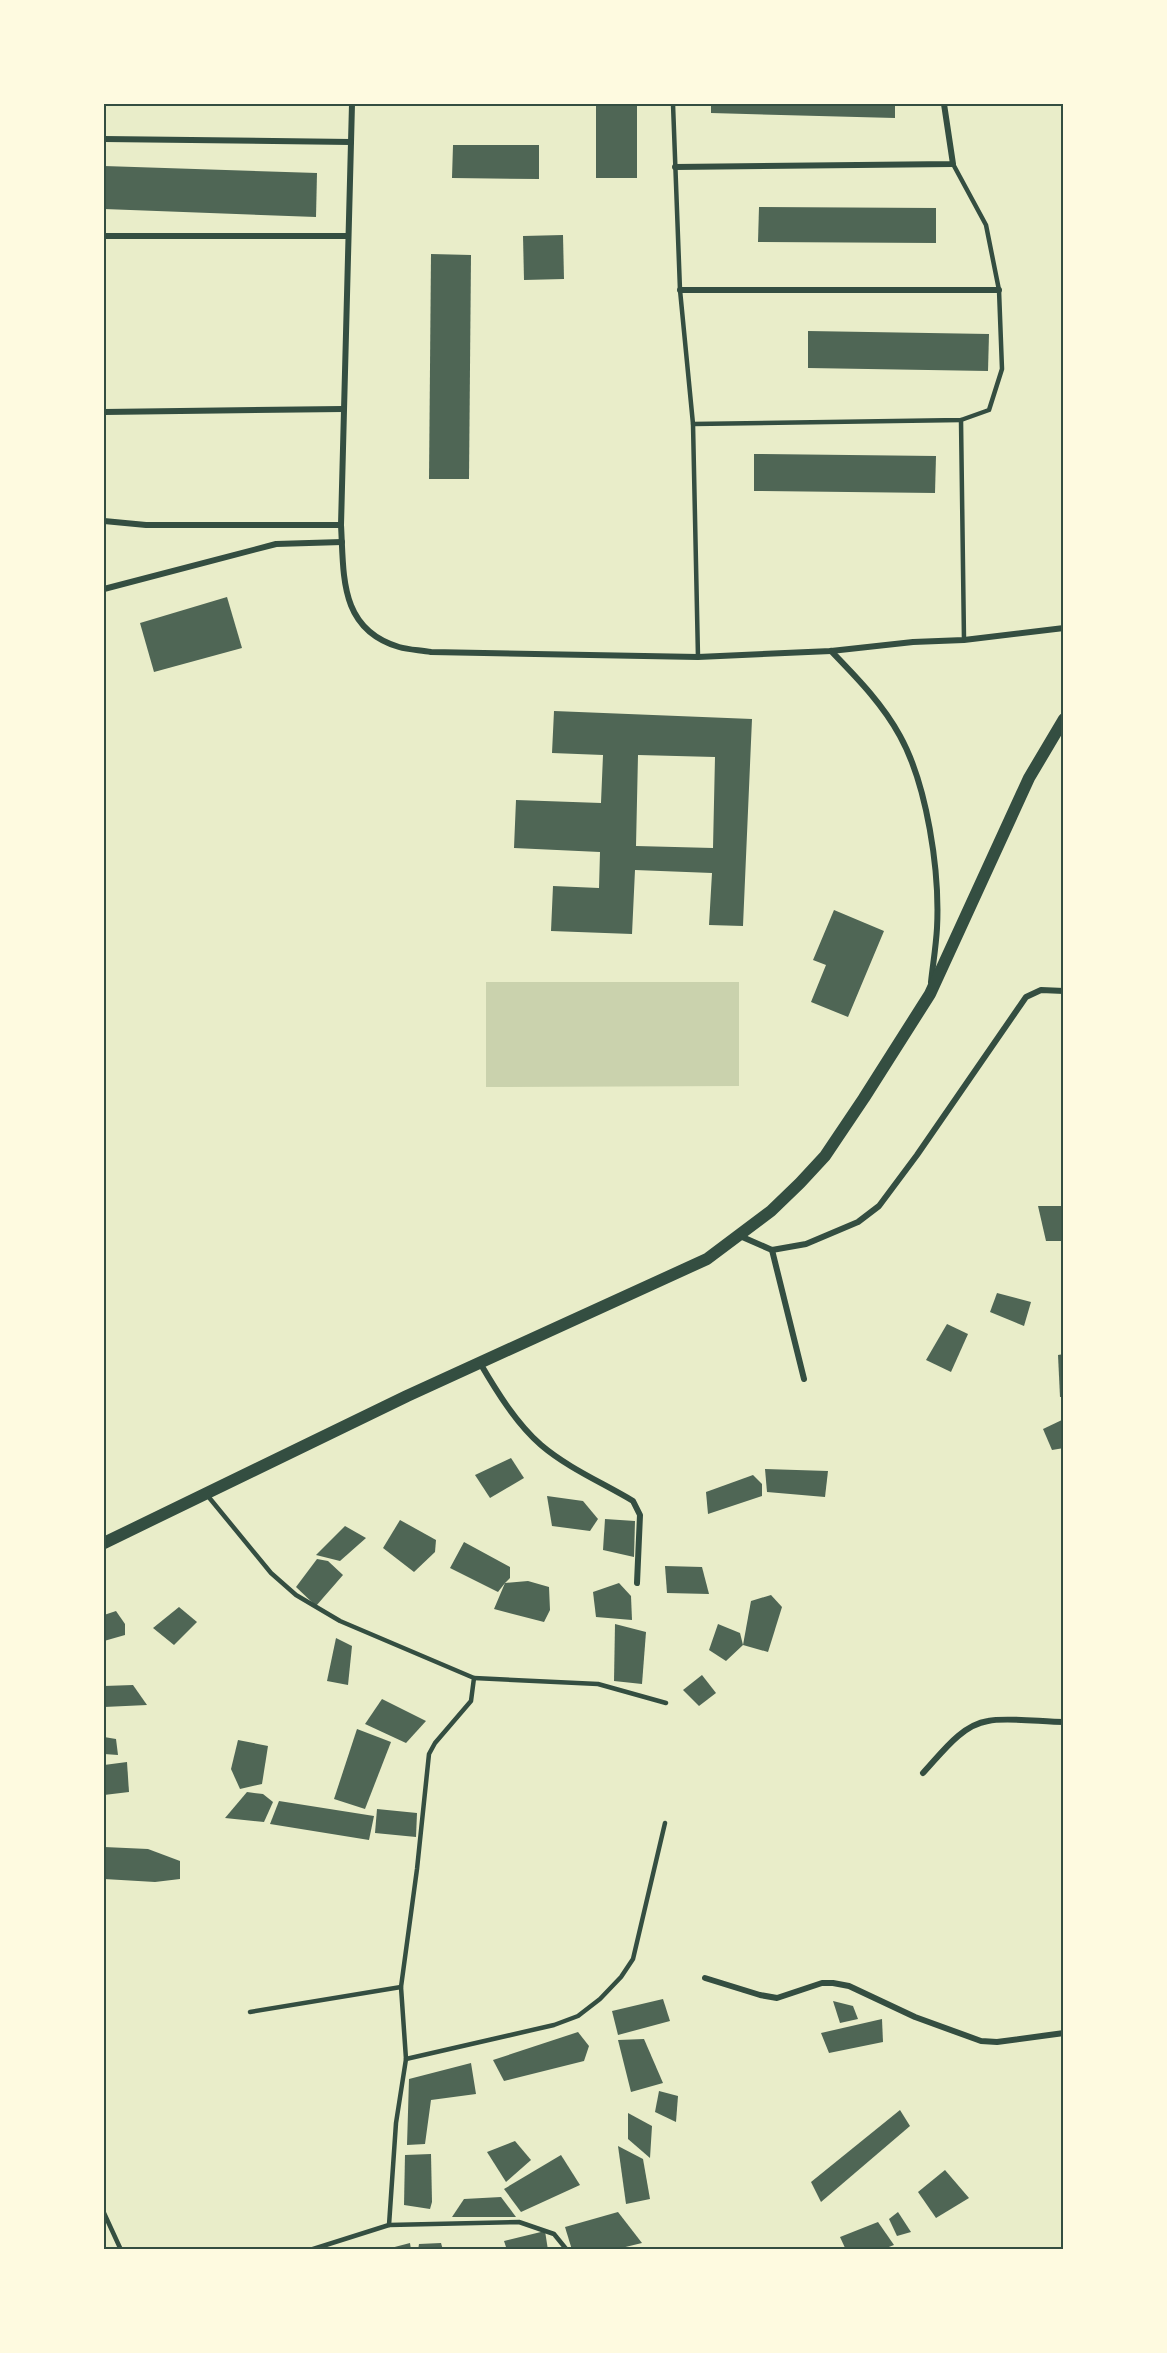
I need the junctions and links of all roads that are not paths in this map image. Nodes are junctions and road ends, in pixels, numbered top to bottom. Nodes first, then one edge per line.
1 (352, 104) edge
2 (673, 104) edge
3 (944, 104) edge
4 (104, 140) edge
5 (351, 142) junction
6 (953, 164) junction
7 (675, 167) junction
8 (104, 236) edge
9 (348, 236) junction
10 (680, 290) junction
11 (999, 290) junction
12 (344, 409) junction
13 (104, 412) edge
14 (961, 420) junction
15 (693, 424) junction
16 (104, 521) edge
17 (341, 525) junction
18 (342, 542) junction
19 (104, 589) edge
20 (1064, 628) edge
21 (964, 640) junction
22 (831, 651) junction
23 (698, 657) junction
24 (1064, 719) edge
25 (1064, 991) edge
26 (930, 994) junction
27 (739, 1235) junction
28 (772, 1250) junction
29 (480, 1362) junction
30 (804, 1379) dead end
31 (205, 1493) junction
32 (104, 1543) edge
33 (637, 1583) dead end
34 (474, 1678) junction
35 (666, 1702) dead end
36 (1064, 1722) edge
37 (923, 1773) dead end
38 (665, 1823) dead end
39 (705, 1978) dead end
40 (401, 1987) junction
41 (250, 2012) dead end
42 (1064, 2033) edge
43 (406, 2059) junction
44 (104, 2213) edge
45 (389, 2225) junction
46 (121, 2250) edge
47 (310, 2250) edge
48 (567, 2250) edge

1 - 5 street
2 - 7 lane
3 - 6 street
4 - 5 street
5 - 9 street
6 - 7 street
6 - 11 lane
7 - 10 lane
8 - 9 street
9 - 12 street
10 - 11 street
10 - 15 lane
11 - 14 lane
12 - 13 street
12 - 17 street
14 - 15 lane
14 - 21 lane
15 - 23 lane
16 - 17 street
17 - 18 street
18 - 19 street
18 - 23 street
20 - 21 street
21 - 22 street
22 - 23 street
22 - 26 street
24 - 26 main road
25 - 28 street
26 - 27 main road
27 - 28 street
27 - 29 main road
28 - 30 street
29 - 31 main road
29 - 33 street
31 - 32 main road
31 - 34 lane
34 - 35 lane
34 - 40 lane
36 - 37 street
38 - 43 lane
39 - 42 street
40 - 41 lane
40 - 43 lane
43 - 45 lane
44 - 46 lane
45 - 47 lane
45 - 48 lane

